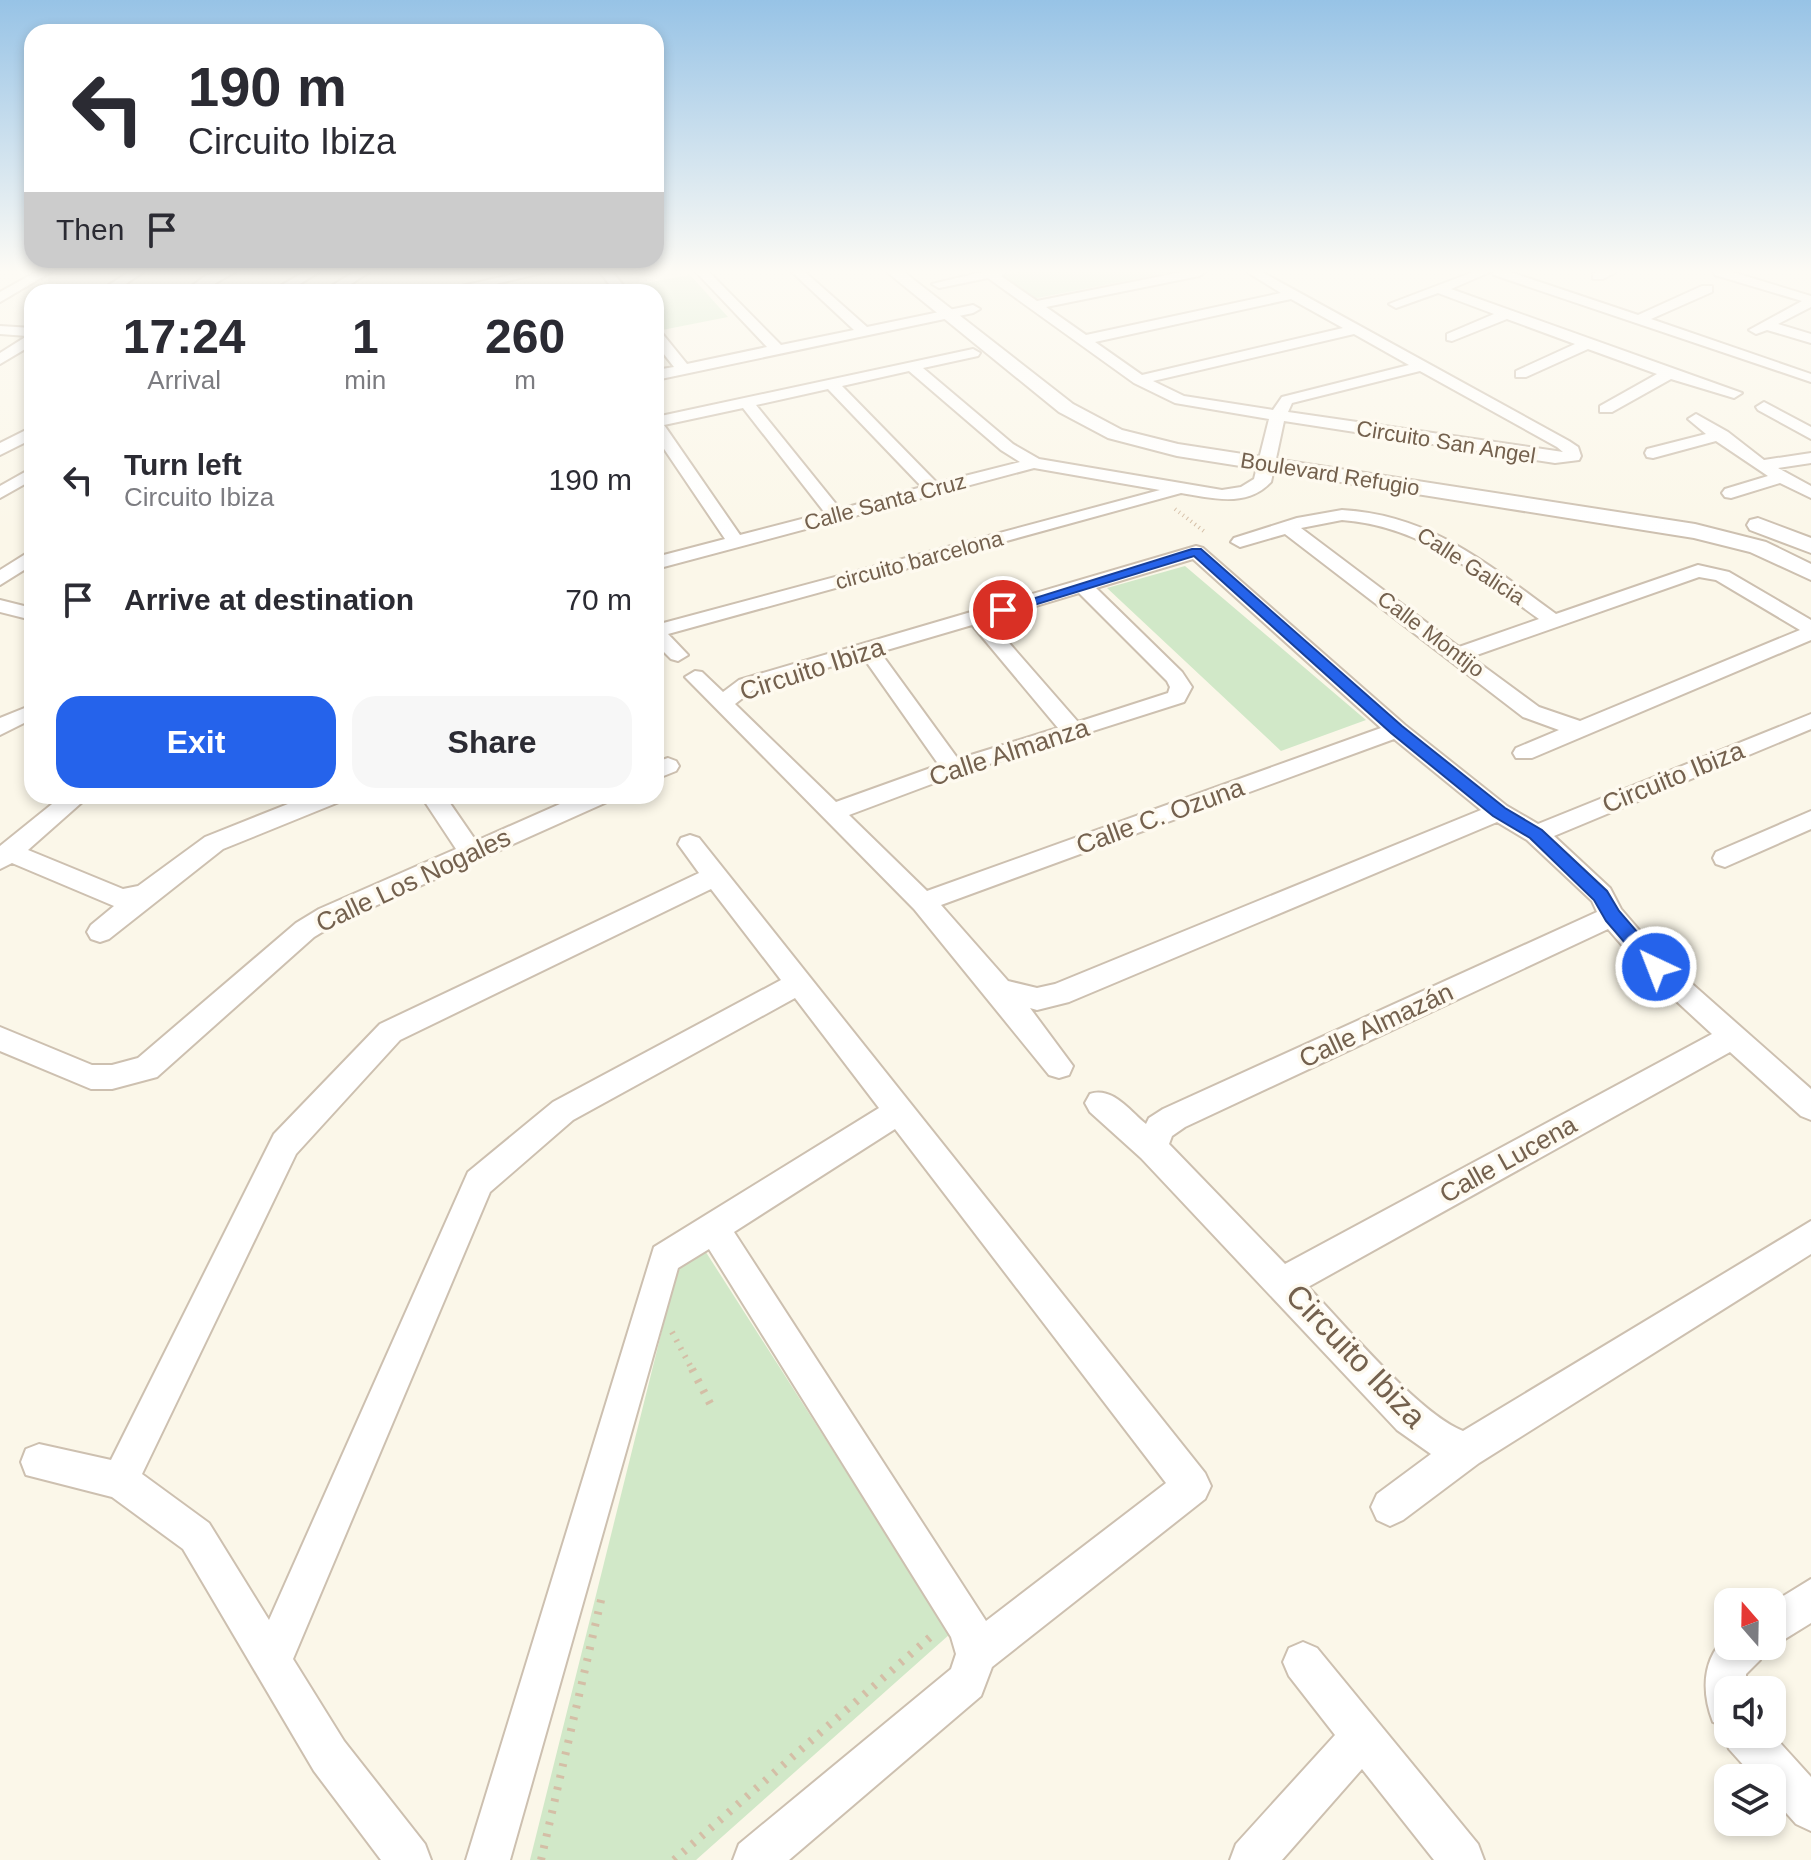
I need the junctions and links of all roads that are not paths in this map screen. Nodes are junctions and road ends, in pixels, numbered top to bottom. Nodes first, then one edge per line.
1 (675, 359) edge
2 (734, 359) edge
3 (945, 359) edge
4 (1004, 359) edge
5 (1110, 359) edge
6 (1229, 359) edge
7 (1409, 359) edge
8 (1554, 359) edge
9 (1627, 359) edge
10 (1666, 359) edge
11 (1753, 359) edge
12 (911, 366) junction
13 (1422, 366) junction
14 (1649, 367) junction
15 (683, 369) junction
16 (1672, 372) junction
17 (664, 373) edge
18 (1521, 374) dead end
19 (1809, 378) dead end
20 (1139, 380) junction
21 (831, 384) junction
22 (1734, 393) dead end
23 (1086, 395) dead end
24 (746, 402) junction
25 (1764, 407) dead end
26 (1606, 409) dead end
27 (1277, 416) junction
28 (1696, 419) dead end
29 (664, 421) edge
30 (1811, 434) edge
31 (664, 435) edge
32 (1722, 435) junction
33 (24, 436) edge
34 (0, 450) edge
35 (1653, 453) dead end
36 (1270, 456) junction
37 (1811, 458) edge
38 (1034, 463) junction
39 (1761, 466) junction
40 (24, 478) edge
41 (1780, 478) junction
42 (1181, 489) junction
43 (934, 490) junction
44 (0, 493) edge
45 (1731, 493) dead end
46 (1811, 493) edge
47 (836, 515) junction
48 (1718, 516) dead end
49 (1741, 521) dead end
50 (1289, 528) junction
51 (736, 542) junction
52 (1240, 542) dead end
53 (1811, 546) edge
54 (664, 561) edge
55 (24, 562) edge
56 (1811, 573) edge
57 (0, 579) edge
58 (1083, 586) junction
59 (0, 606) edge
60 (24, 612) edge
61 (977, 618) junction
62 (1554, 621) junction
63 (664, 630) edge
64 (1811, 630) edge
65 (664, 640) edge
66 (867, 649) junction
67 (1459, 654) junction
68 (678, 655) dead end
69 (695, 677) dead end
70 (722, 704) junction
71 (1811, 721) edge
72 (1579, 728) junction
73 (1072, 730) junction
74 (1397, 730) junction
75 (1524, 753) dead end
76 (953, 768) junction
77 (67, 804) edge
78 (311, 804) edge
79 (438, 804) edge
80 (581, 804) edge
81 (832, 812) junction
82 (1499, 812) junction
83 (1811, 819) edge
84 (1536, 834) junction
85 (690, 844) dead end
86 (471, 853) junction
87 (4, 856) edge
88 (1725, 858) dead end
89 (715, 876) junction
90 (144, 895) junction
91 (923, 902) junction
92 (1612, 916) junction
93 (100, 932) dead end
94 (799, 983) junction
95 (999, 990) junction
96 (1732, 1037) junction
97 (0, 1039) edge
98 (1059, 1066) dead end
99 (1100, 1103) dead end
100 (1811, 1107) edge
101 (899, 1111) junction
102 (1152, 1148) junction
103 (713, 1227) junction
104 (1811, 1236) edge
105 (1284, 1282) junction
106 (1466, 1450) junction
107 (39, 1462) dead end
108 (120, 1480) junction
109 (1390, 1507) dead end
110 (1811, 1599) edge
111 (1786, 1617) edge
112 (976, 1654) junction
113 (272, 1661) junction
114 (1303, 1662) dead end
115 (1363, 1736) junction
116 (1757, 1748) edge
117 (1811, 1809) edge
118 (409, 1860) edge
119 (488, 1860) edge
120 (755, 1860) edge
121 (1252, 1860) edge
122 (1462, 1860) edge

1 - 15 street
2 - 15 street
3 - 12 street
4 - 36 street, Boulevard Refugio
5 - 20 street, Circuito San Angel
6 - 20 street
7 - 13 street, Circuito San Angel
8 - 18 street
9 - 14 street
10 - 14 street
11 - 19 street
12 - 21 street
12 - 38 street
13 - 27 street
13 - 27 street, Circuito San Angel
14 - 16 street
15 - 17 street
16 - 22 street
16 - 26 street
20 - 27 street, Circuito San Angel
21 - 24 street
21 - 43 street
23 - 36 street, Boulevard Refugio
24 - 29 street
24 - 47 street
25 - 30 street
27 - 36 street
28 - 32 street
31 - 51 street
32 - 35 street
32 - 39 street
33 - 34 street
36 - 42 street
36 - 48 street, Boulevard Refugio
36 - 56 street, Boulevard Refugio
37 - 39 street
38 - 42 street
38 - 43 street, Calle Santa Cruz
39 - 41 street
40 - 44 street
41 - 45 street
41 - 46 street
42 - 63 street, circuito barcelona
43 - 47 street, Calle Santa Cruz
47 - 51 street, Calle Santa Cruz
49 - 53 street
50 - 52 street, Calle Galicia
50 - 62 street, Calle Galicia
50 - 67 street, Calle Montijo
51 - 54 street
55 - 57 street
58 - 61 street, Circuito Ibiza
58 - 73 street, Calle Almanza
58 - 74 street, Circuito Ibiza
59 - 60 street
61 - 66 street, Circuito Ibiza
61 - 73 street
62 - 64 street
62 - 67 street
64 - 72 street
65 - 68 street
66 - 70 street, Circuito Ibiza
66 - 76 street
67 - 72 street, Calle Montijo
69 - 70 street
70 - 81 street, Circuito Ibiza
71 - 84 street, Circuito Ibiza
72 - 75 street
73 - 76 street, Calle Almanza
74 - 82 street
74 - 91 street, Calle C. Ozuna
76 - 81 street, Calle Almanza
77 - 87 street
78 - 90 street
79 - 86 street
80 - 86 street, Calle Los Nogales
81 - 91 street, Circuito Ibiza
82 - 84 street
82 - 95 street
83 - 88 street
84 - 92 street
85 - 89 street
86 - 97 street, Calle Los Nogales
87 - 90 street
89 - 94 street
89 - 108 street
90 - 93 street
91 - 95 street, Circuito Ibiza
92 - 96 street
92 - 102 street, Calle Almazán
94 - 101 street
94 - 113 street
95 - 98 street, Circuito Ibiza
96 - 100 street
96 - 105 street, Calle Lucena
99 - 102 street, Circuito Ibiza
101 - 103 street
101 - 112 street
102 - 105 street, Circuito Ibiza
103 - 112 street
103 - 119 street
104 - 106 street
105 - 106 street, Circuito Ibiza
106 - 109 street
107 - 108 street
108 - 113 street
110 - 111 street
112 - 120 street
113 - 118 street
114 - 115 street
115 - 121 street
115 - 122 street
116 - 117 street

